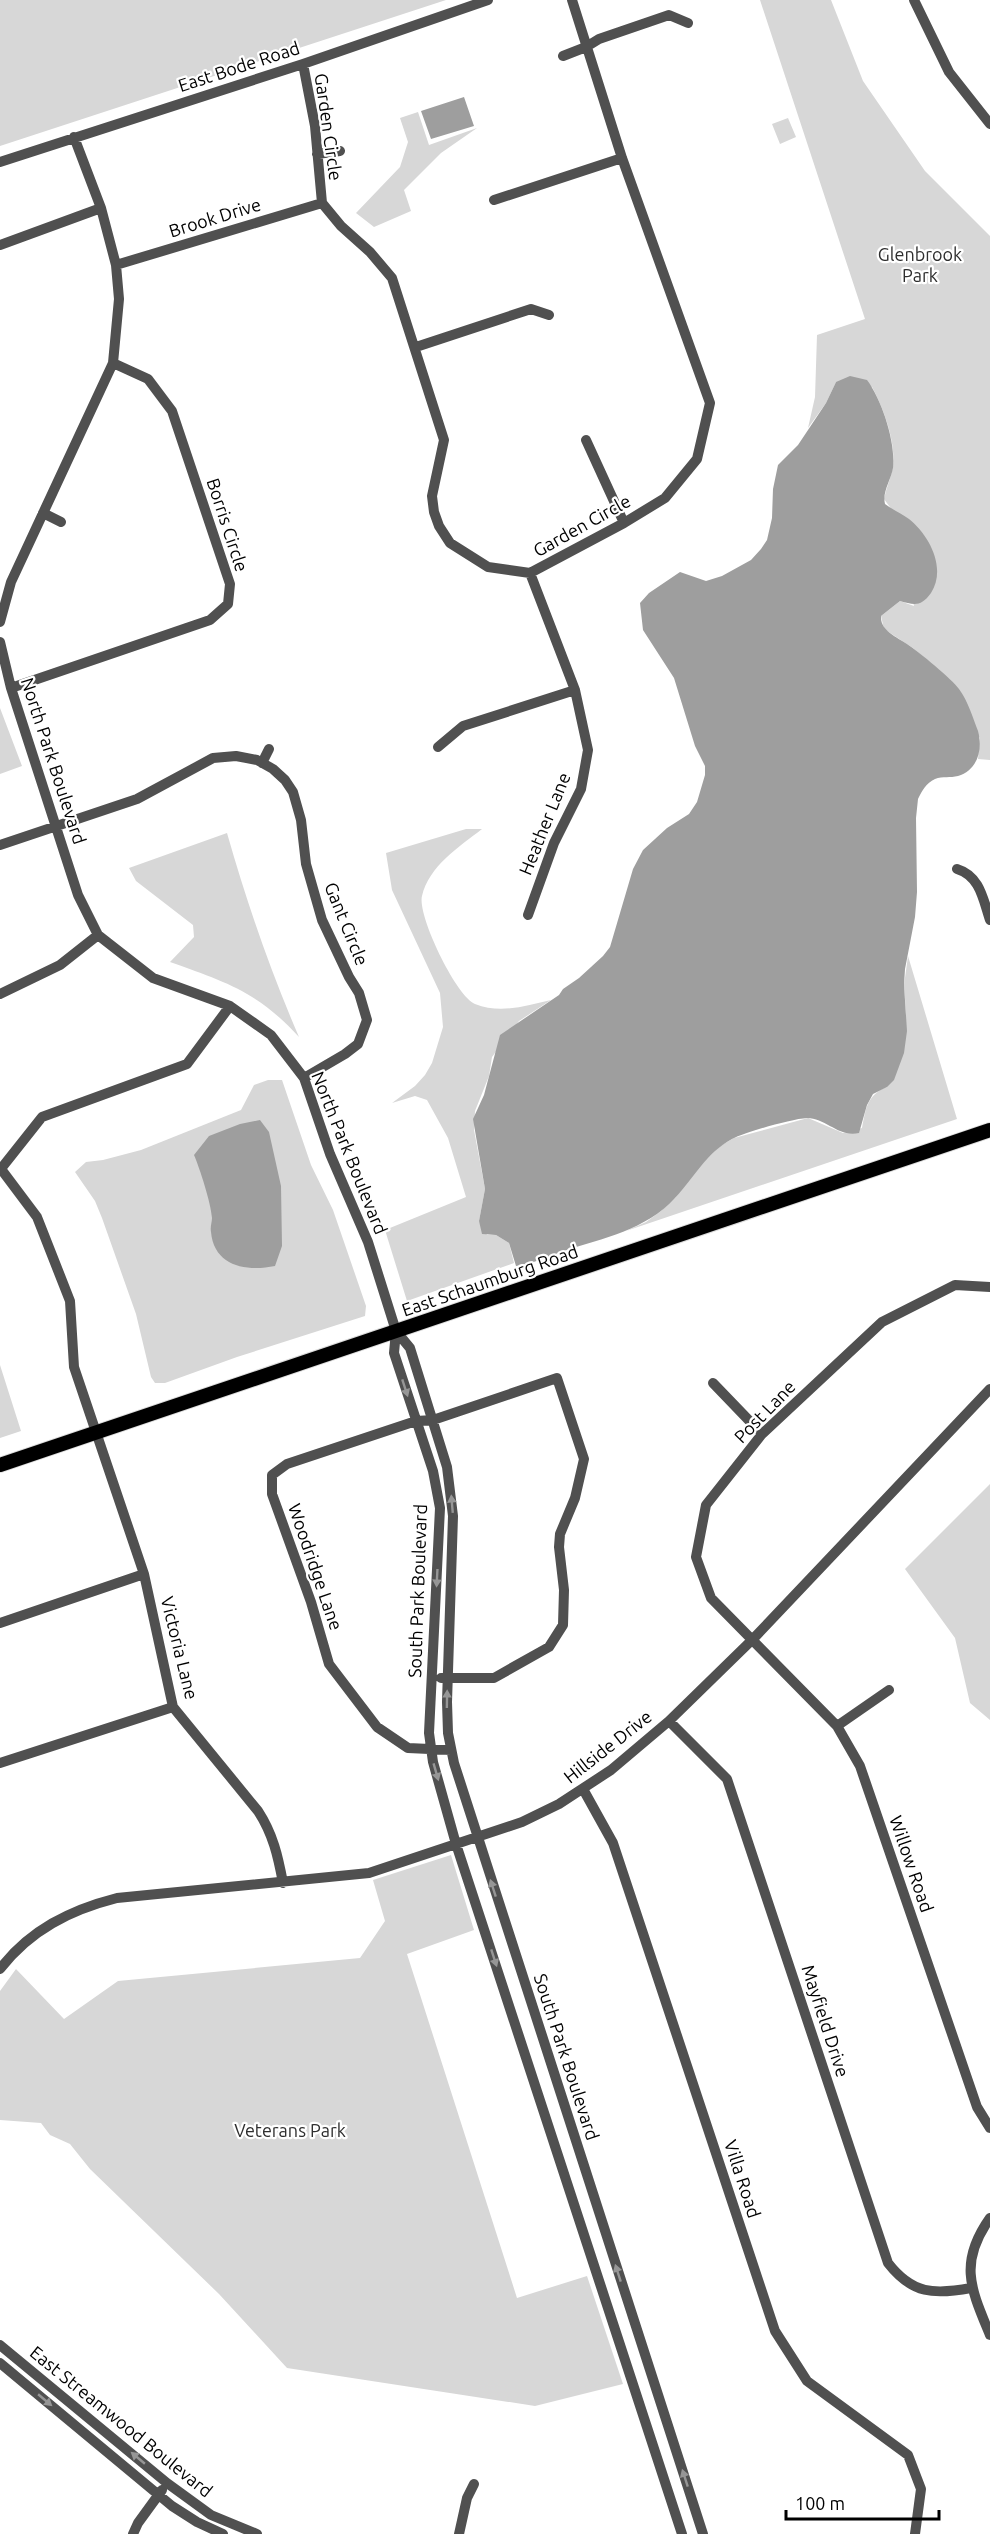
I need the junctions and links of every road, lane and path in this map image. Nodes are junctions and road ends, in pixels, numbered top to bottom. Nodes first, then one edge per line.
1 (488, 0) edge
2 (572, 0) edge
3 (914, 0) edge
4 (688, 23) dead end
5 (586, 47) junction
6 (563, 56) dead end
7 (303, 64) junction
8 (990, 124) edge
9 (74, 138) junction
10 (340, 151) dead end
11 (317, 154) junction
12 (622, 158) junction
13 (0, 162) edge
14 (494, 200) dead end
15 (322, 204) junction
16 (101, 208) junction
17 (0, 244) edge
18 (116, 265) junction
19 (549, 315) dead end
20 (416, 347) junction
21 (114, 363) junction
22 (586, 440) dead end
23 (43, 513) junction
24 (61, 522) dead end
25 (624, 523) junction
26 (530, 573) junction
27 (0, 622) edge
28 (0, 642) edge
29 (11, 688) junction
30 (575, 690) junction
31 (438, 747) dead end
32 (269, 749) dead end
33 (262, 763) junction
34 (58, 827) junction
35 (0, 845) edge
36 (957, 869) dead end
37 (528, 915) dead end
38 (990, 920) edge
39 (98, 935) junction
40 (0, 994) edge
41 (230, 1006) junction
42 (304, 1078) junction
43 (990, 1130) edge
44 (1, 1169) edge
45 (990, 1287) edge
46 (396, 1331) junction
47 (713, 1383) dead end
48 (990, 1389) edge
49 (416, 1420) junction
50 (433, 1420) junction
51 (95, 1432) junction
52 (762, 1434) junction
53 (0, 1464) edge
54 (144, 1574) junction
55 (0, 1623) edge
56 (753, 1639) junction
57 (432, 1678) junction
58 (448, 1678) junction
59 (889, 1690) dead end
60 (173, 1707) junction
61 (669, 1721) junction
62 (837, 1725) junction
63 (431, 1750) junction
64 (451, 1750) junction
65 (0, 1764) edge
66 (583, 1789) junction
67 (477, 1837) junction
68 (456, 1844) junction
69 (283, 1883) junction
70 (0, 1969) edge
71 (990, 2128) edge
72 (990, 2218) edge
73 (971, 2288) junction
74 (626, 2297) junction
75 (607, 2304) junction
76 (990, 2335) edge
77 (2, 2355) edge
78 (167, 2483) junction
79 (474, 2484) dead end
80 (159, 2495) junction
81 (133, 2534) edge
82 (223, 2534) edge
83 (257, 2534) edge
84 (459, 2534) edge
85 (682, 2534) edge
86 (703, 2534) edge
87 (915, 2534) edge

1 - 7 street, East Bode Road
2 - 5 street, Garden Circle
3 - 8 street
4 - 5 street
5 - 6 street
5 - 12 street, Garden Circle
7 - 9 street, East Bode Road
7 - 11 street, Garden Circle
9 - 13 street, East Bode Road
9 - 16 street
10 - 11 street
11 - 15 street, Garden Circle
12 - 14 street
12 - 25 street, Garden Circle
15 - 18 street, Brook Drive
15 - 20 street, Garden Circle
16 - 17 street
16 - 18 street
18 - 21 street
19 - 20 street
20 - 26 street, Garden Circle
21 - 23 street
21 - 29 street, Borris Circle
22 - 25 street
23 - 24 street
23 - 27 street
25 - 26 street, Garden Circle
26 - 30 street, Heather Lane
28 - 29 street, North Park Boulevard
29 - 34 street, North Park Boulevard
30 - 31 street
30 - 37 street, Heather Lane
32 - 33 street
33 - 34 street, Gant Circle
33 - 42 street, Gant Circle
34 - 35 street, Gant Circle
34 - 39 street, North Park Boulevard
36 - 38 street
39 - 40 street
39 - 41 street, North Park Boulevard
41 - 42 street, North Park Boulevard
41 - 44 street
42 - 46 street, North Park Boulevard
43 - 46 main road, East Schaumburg Road
44 - 51 street, Victoria Lane
45 - 52 street, Post Lane
46 -> 49 street, South Park Boulevard
46 - 50 street, South Park Boulevard
46 - 51 main road, East Schaumburg Road
47 - 52 street
48 - 56 street, Hillside Drive
49 - 50 street
49 -> 57 street, South Park Boulevard
49 - 63 street, Woodridge Lane
58 -> 50 street, South Park Boulevard
50 - 58 street
51 - 53 main road, East Schaumburg Road
51 - 54 street, Victoria Lane
52 - 56 street, Post Lane
54 - 55 street
54 - 60 street, Victoria Lane
56 - 61 street, Hillside Drive
56 - 62 street, Willow Road
57 - 58 street
57 - 63 street, South Park Boulevard
64 -> 58 street, South Park Boulevard
59 - 62 street
60 - 65 street
60 - 69 street, Victoria Lane
61 - 66 street, Hillside Drive
61 - 73 street, Mayfield Drive
62 - 71 street, Willow Road
63 - 64 street, Woodridge Lane
63 -> 68 street, South Park Boulevard
64 - 67 street, South Park Boulevard
66 - 67 street, Hillside Drive
66 - 87 street, Villa Road
67 - 68 street, Hillside Drive
74 -> 67 street, South Park Boulevard
68 - 69 street, Hillside Drive
68 -> 75 street, South Park Boulevard
69 - 70 street, Hillside Drive
72 - 73 street
73 - 76 street
74 - 75 street
86 -> 74 street, South Park Boulevard
75 - 85 street, South Park Boulevard
78 -> 77 street, East Streamwood Boulevard
77 -> 80 street, East Streamwood Boulevard
78 - 80 street
78 - 83 street, East Streamwood Boulevard
79 - 84 street
80 - 81 street
80 - 82 street, East Streamwood Boulevard

